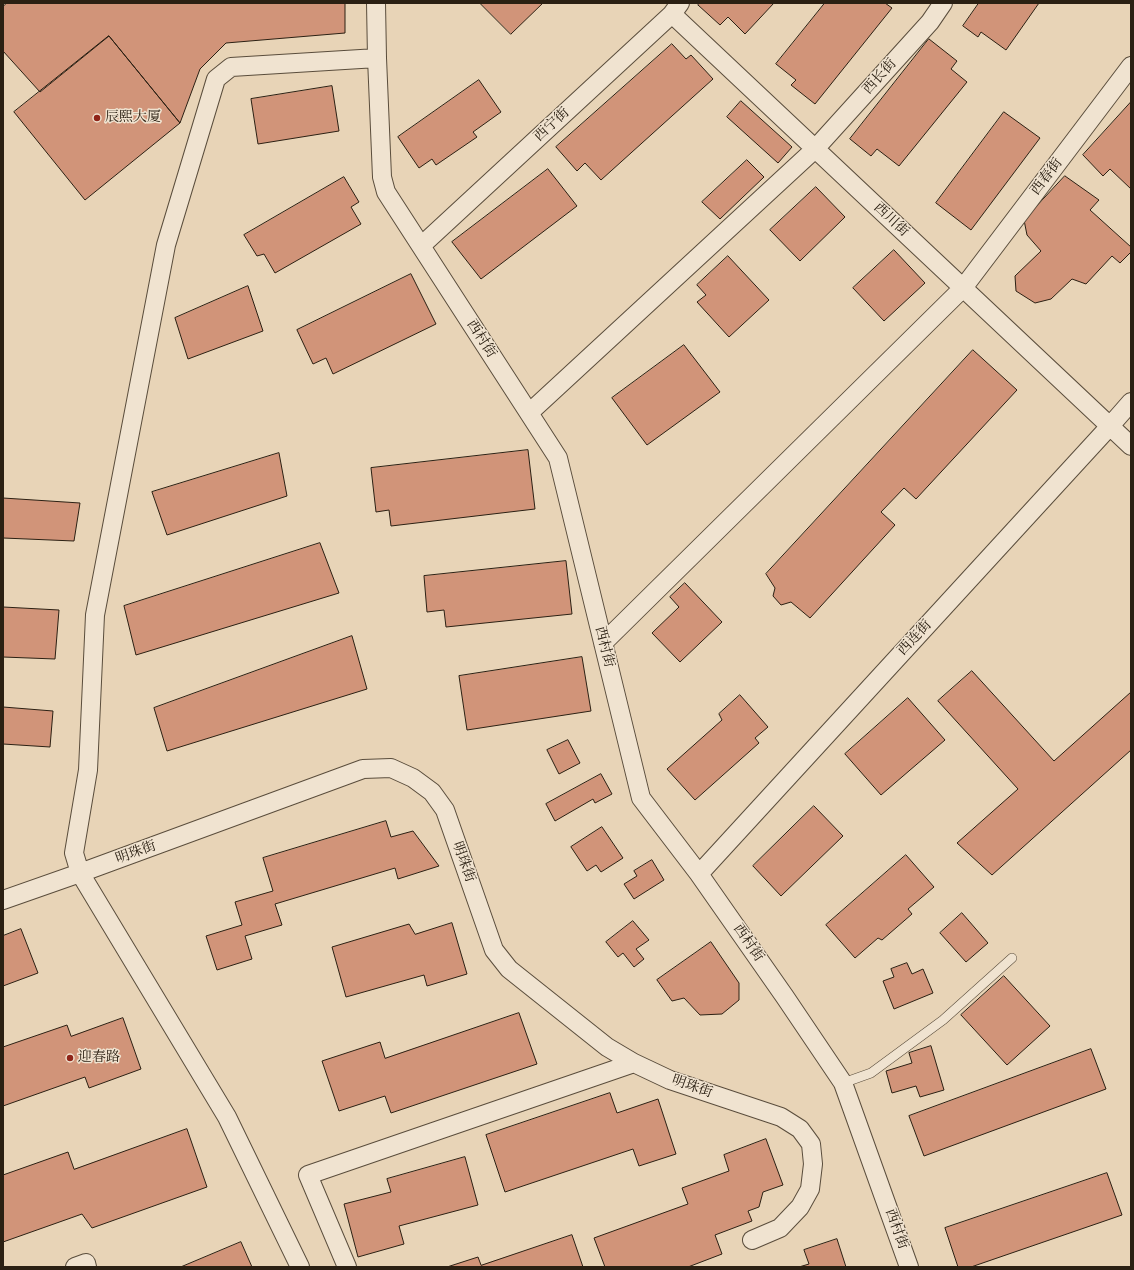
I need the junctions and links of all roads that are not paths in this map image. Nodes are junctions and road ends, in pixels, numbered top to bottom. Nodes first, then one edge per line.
1 (376, 3) edge
2 (943, 3) edge
3 (676, 9) edge
4 (376, 58) junction
5 (1131, 66) edge
6 (815, 149) junction
7 (421, 246) junction
8 (963, 288) junction
9 (1131, 402) edge
10 (529, 413) junction
11 (1110, 426) junction
12 (1131, 446) edge
13 (603, 643) junction
14 (80, 873) junction
15 (699, 874) junction
16 (3, 900) edge
17 (1012, 958) dead end
18 (634, 1062) junction
19 (843, 1083) junction
20 (752, 1240) dead end
21 (74, 1267) edge
22 (87, 1267) edge
23 (300, 1267) edge
24 (347, 1267) edge
25 (910, 1267) edge

1 - 4 street, 西村街
2 - 6 street, 西长街
3 - 6 street, 西川街
3 - 7 street, 西宁街
4 - 7 street, 西村街
4 - 14 street
5 - 8 street, 西春街
6 - 8 street, 西川街
6 - 10 street, 西长街
7 - 10 street, 西村街
8 - 11 street, 西川街
8 - 13 street, 西春街
9 - 11 street, 西连街
10 - 13 street, 西村街
11 - 12 street, 西川街
11 - 15 street, 西连街
13 - 15 street, 西村街
14 - 16 street, 明珠街
14 - 18 street, 明珠街
14 - 23 street
15 - 19 street, 西村街
17 - 19 lane
18 - 20 street, 明珠街
18 - 24 street
19 - 25 street, 西村街
21 - 22 street

